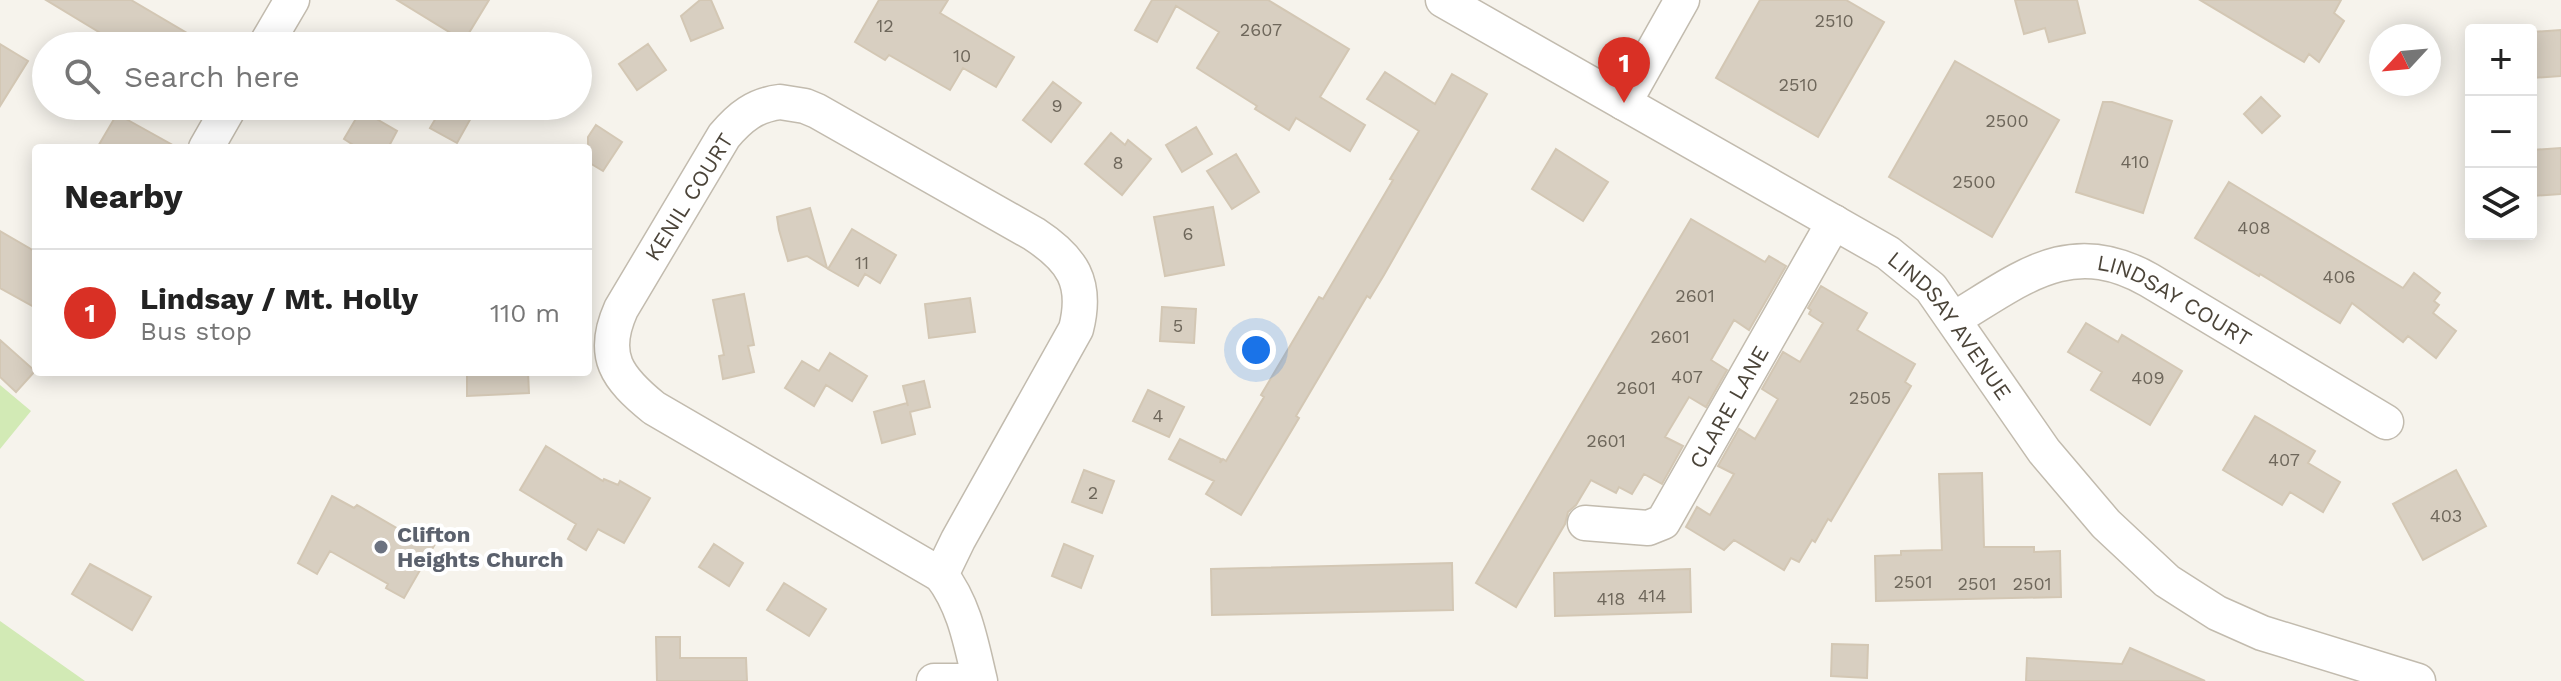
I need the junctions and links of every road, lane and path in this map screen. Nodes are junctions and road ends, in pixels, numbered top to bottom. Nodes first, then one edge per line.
1 (1443, 0) edge
2 (1682, 0) edge
3 (279, 5) edge
4 (270, 32) edge
5 (1624, 103) junction
6 (222, 120) edge
7 (208, 144) edge
8 (1834, 222) junction
9 (1954, 319) junction
10 (2386, 422) dead end
11 (1585, 523) dead end
12 (941, 575) junction
13 (934, 681) edge
14 (960, 681) edge
15 (980, 681) edge
16 (2418, 681) edge

1 - 5 street, LINDSAY AVENUE
2 - 5 street
3 - 4 street
5 - 8 street, LINDSAY AVENUE
6 - 7 street
8 - 9 street, LINDSAY AVENUE
8 - 11 street, CLARE LANE
9 - 10 street, LINDSAY COURT
9 - 16 street, LINDSAY AVENUE
12 - 12 street, KENIL COURT
12 - 15 street, KENIL COURT
13 - 14 street

